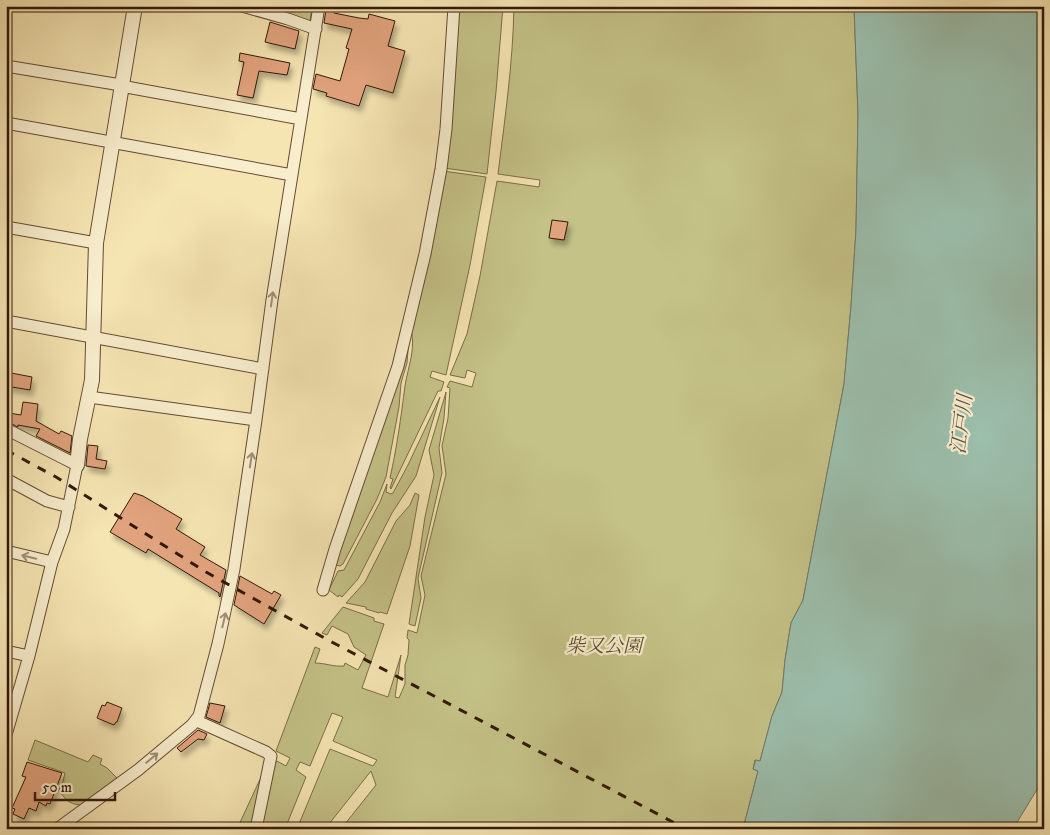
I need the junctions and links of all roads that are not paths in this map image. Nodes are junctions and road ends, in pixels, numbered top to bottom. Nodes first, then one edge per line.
1 (135, 6) edge
2 (242, 6) edge
3 (319, 6) edge
4 (454, 6) edge
5 (316, 29) junction
6 (6, 66) edge
7 (121, 86) junction
8 (301, 120) junction
9 (6, 123) edge
10 (113, 143) junction
11 (292, 175) junction
12 (6, 227) edge
13 (96, 243) junction
14 (6, 321) edge
15 (93, 338) junction
16 (263, 369) junction
17 (89, 397) junction
18 (256, 420) junction
19 (6, 429) edge
20 (78, 465) junction
21 (6, 479) edge
22 (69, 506) junction
23 (6, 551) edge
24 (52, 562) junction
25 (324, 590) dead end
26 (6, 651) edge
27 (29, 656) junction
28 (197, 721) junction
29 (6, 735) edge
30 (57, 829) edge
31 (256, 829) edge

1 - 7 street
2 - 5 street
3 - 5 street
4 - 25 street
5 - 8 street
6 - 7 street
7 - 8 street
7 - 10 street
8 - 11 street
9 - 10 street
10 - 11 street
10 - 13 street
16 -> 11 street
12 - 13 street
13 - 15 street
14 - 15 street
15 - 16 street
15 - 17 street
16 - 18 street
17 - 18 street
17 - 20 street
28 -> 18 street
19 - 20 street
20 - 22 street
21 - 22 street
22 - 24 street
24 -> 23 street
24 - 27 street
26 - 27 street
27 - 29 street
30 -> 28 street
28 - 31 street

